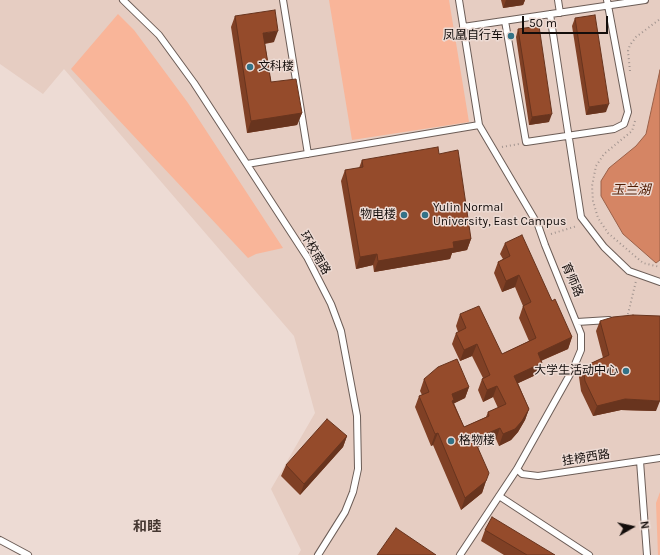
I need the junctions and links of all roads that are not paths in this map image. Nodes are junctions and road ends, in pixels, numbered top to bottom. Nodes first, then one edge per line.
1 (123, 0) edge
2 (283, 0) edge
3 (459, 0) edge
4 (558, 0) edge
5 (645, 0) edge
6 (608, 3) edge
7 (560, 13) junction
8 (550, 14) junction
9 (505, 21) junction
10 (463, 27) junction
11 (479, 125) junction
12 (569, 134) junction
13 (308, 154) junction
14 (247, 164) junction
15 (660, 282) edge
16 (626, 321) edge
17 (577, 322) junction
18 (660, 458) edge
19 (640, 461) junction
20 (516, 469) junction
21 (499, 496) junction
22 (0, 540) edge
23 (320, 554) edge
24 (28, 555) edge
25 (460, 555) edge
26 (589, 555) edge
27 (647, 555) edge

1 - 14 lane, 环校南路
2 - 13 lane
3 - 10 lane, 育师路
4 - 7 lane
5 - 6 lane
6 - 7 lane
6 - 12 lane
7 - 8 lane
8 - 9 lane
8 - 12 lane
9 - 10 lane
9 - 12 lane
10 - 11 lane, 育师路
11 - 13 lane
11 - 17 lane, 育师路
12 - 15 lane
13 - 14 lane
14 - 23 lane, 环校南路
16 - 17 lane
17 - 20 lane, 育师路
18 - 19 lane, 挂榜西路
19 - 20 lane, 挂榜西路
19 - 27 lane
20 - 21 lane, 育师路
21 - 25 lane, 育师路
21 - 26 lane
22 - 24 lane

